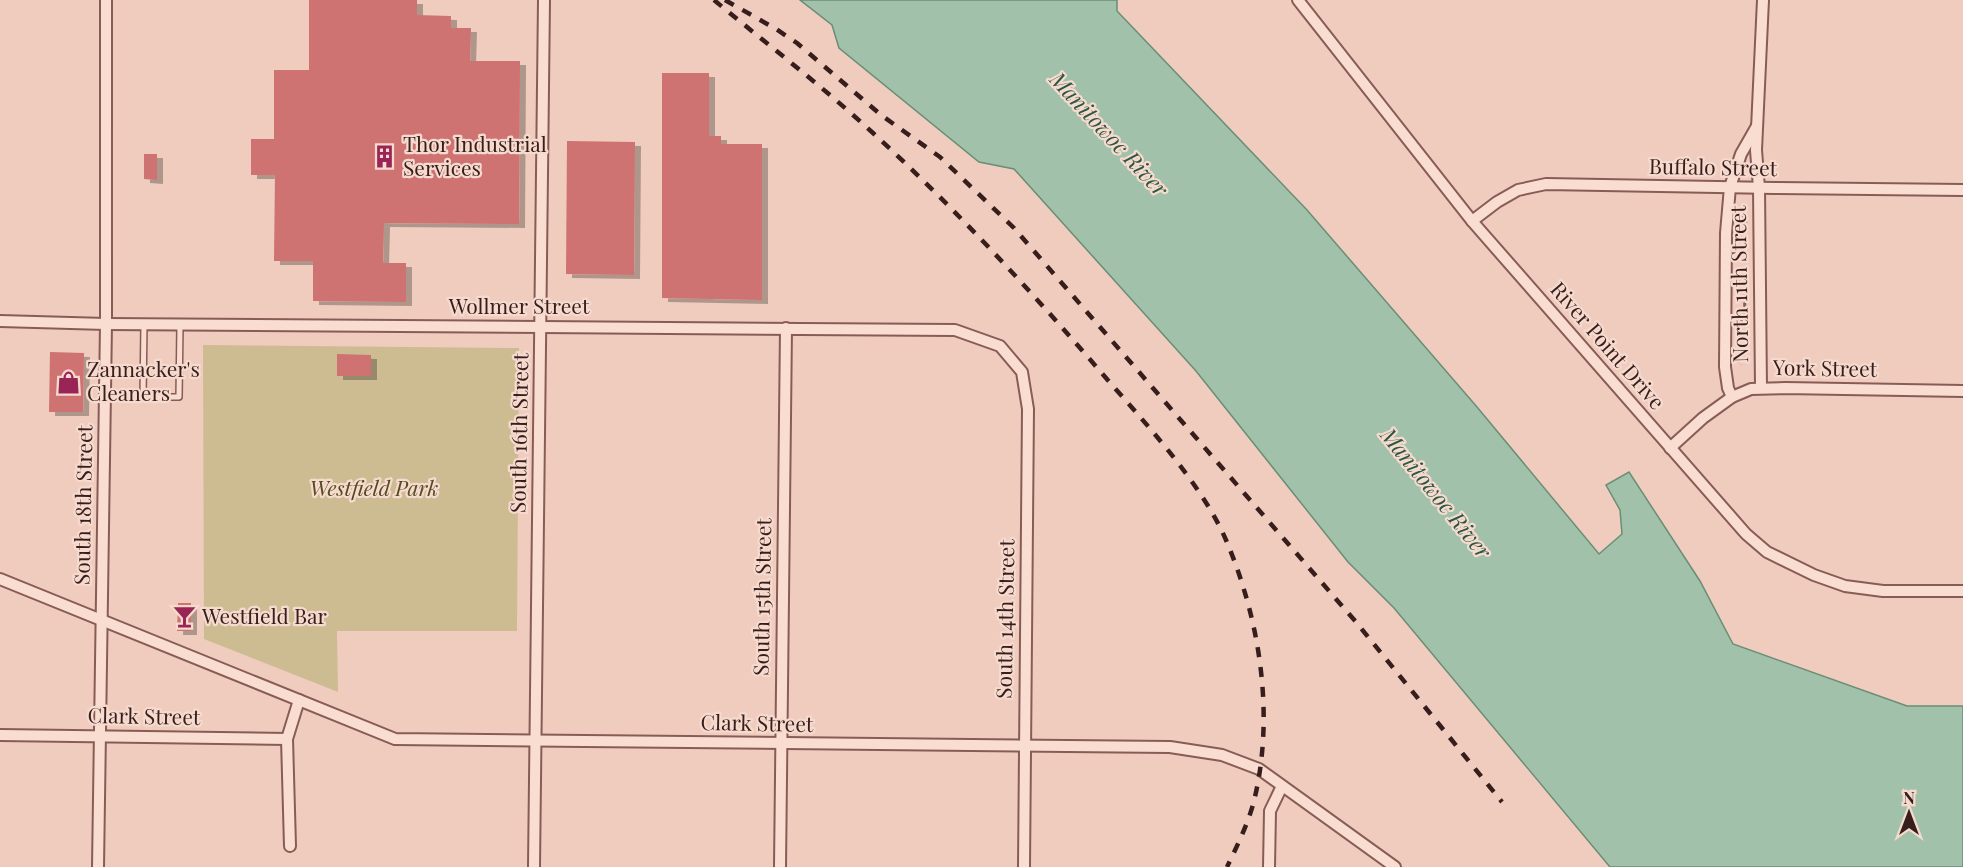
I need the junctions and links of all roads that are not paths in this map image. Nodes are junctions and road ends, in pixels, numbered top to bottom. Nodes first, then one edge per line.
1 (106, 0) edge
2 (544, 0) edge
3 (1298, 0) edge
4 (1763, 0) edge
5 (1757, 126) junction
6 (1730, 187) junction
7 (1759, 188) junction
8 (1963, 190) edge
9 (1472, 221) junction
10 (0, 321) edge
11 (106, 324) junction
12 (144, 324) junction
13 (180, 324) junction
14 (540, 326) junction
15 (786, 328) junction
16 (1022, 372) joint
17 (1761, 388) junction
18 (1963, 391) edge
19 (1732, 397) junction
20 (1670, 448) junction
21 (0, 579) edge
22 (1963, 591) edge
23 (101, 620) junction
24 (299, 700) junction
25 (0, 735) edge
26 (99, 736) junction
27 (287, 739) junction
28 (535, 741) junction
29 (780, 743) junction
30 (1024, 746) junction
31 (1282, 786) junction
32 (290, 846) dead end
33 (98, 867) edge
34 (534, 867) edge
35 (780, 867) edge
36 (1024, 867) edge
37 (1269, 867) edge
38 (1395, 867) edge

1 - 11 street, South 18th Street
2 - 14 street, South 16th Street
3 - 9 street, River Point Drive
4 - 5 street, North 11th Street
5 - 6 street, North 11th Street
5 - 7 street, North 11th Street
6 - 7 street, Buffalo Street
6 - 9 street, Buffalo Street
6 - 19 street, North 11th Street
7 - 8 street, Buffalo Street
7 - 17 street, North 11th Street
9 - 20 street, River Point Drive
10 - 11 street, Wollmer Street
11 - 12 street, Wollmer Street
11 - 23 street, South 18th Street
12 - 13 street, Wollmer Street
12 - 13 lane
13 - 14 street, Wollmer Street
14 - 15 street, Wollmer Street
14 - 28 street, South 16th Street
15 - 16 street, Wollmer Street
15 - 29 street, South 15th Street
16 - 30 street, South 14th Street
17 - 18 street, York Street
17 - 19 street, York Street
19 - 20 street, York Street
20 - 22 street, River Point Drive
21 - 23 street, Clark Street
23 - 24 street, Clark Street
23 - 26 street, South 18th Street
24 - 27 street
24 - 28 street, Clark Street
25 - 26 street, Clark Street
26 - 27 street, Clark Street
26 - 33 street, South 18th Street
27 - 32 street
28 - 29 street, Clark Street
28 - 34 street, South 16th Street
29 - 30 street, Clark Street
29 - 35 street, South 15th Street
30 - 31 street, Clark Street
30 - 36 street, South 14th Street
31 - 37 street
31 - 38 street, Clark Street

